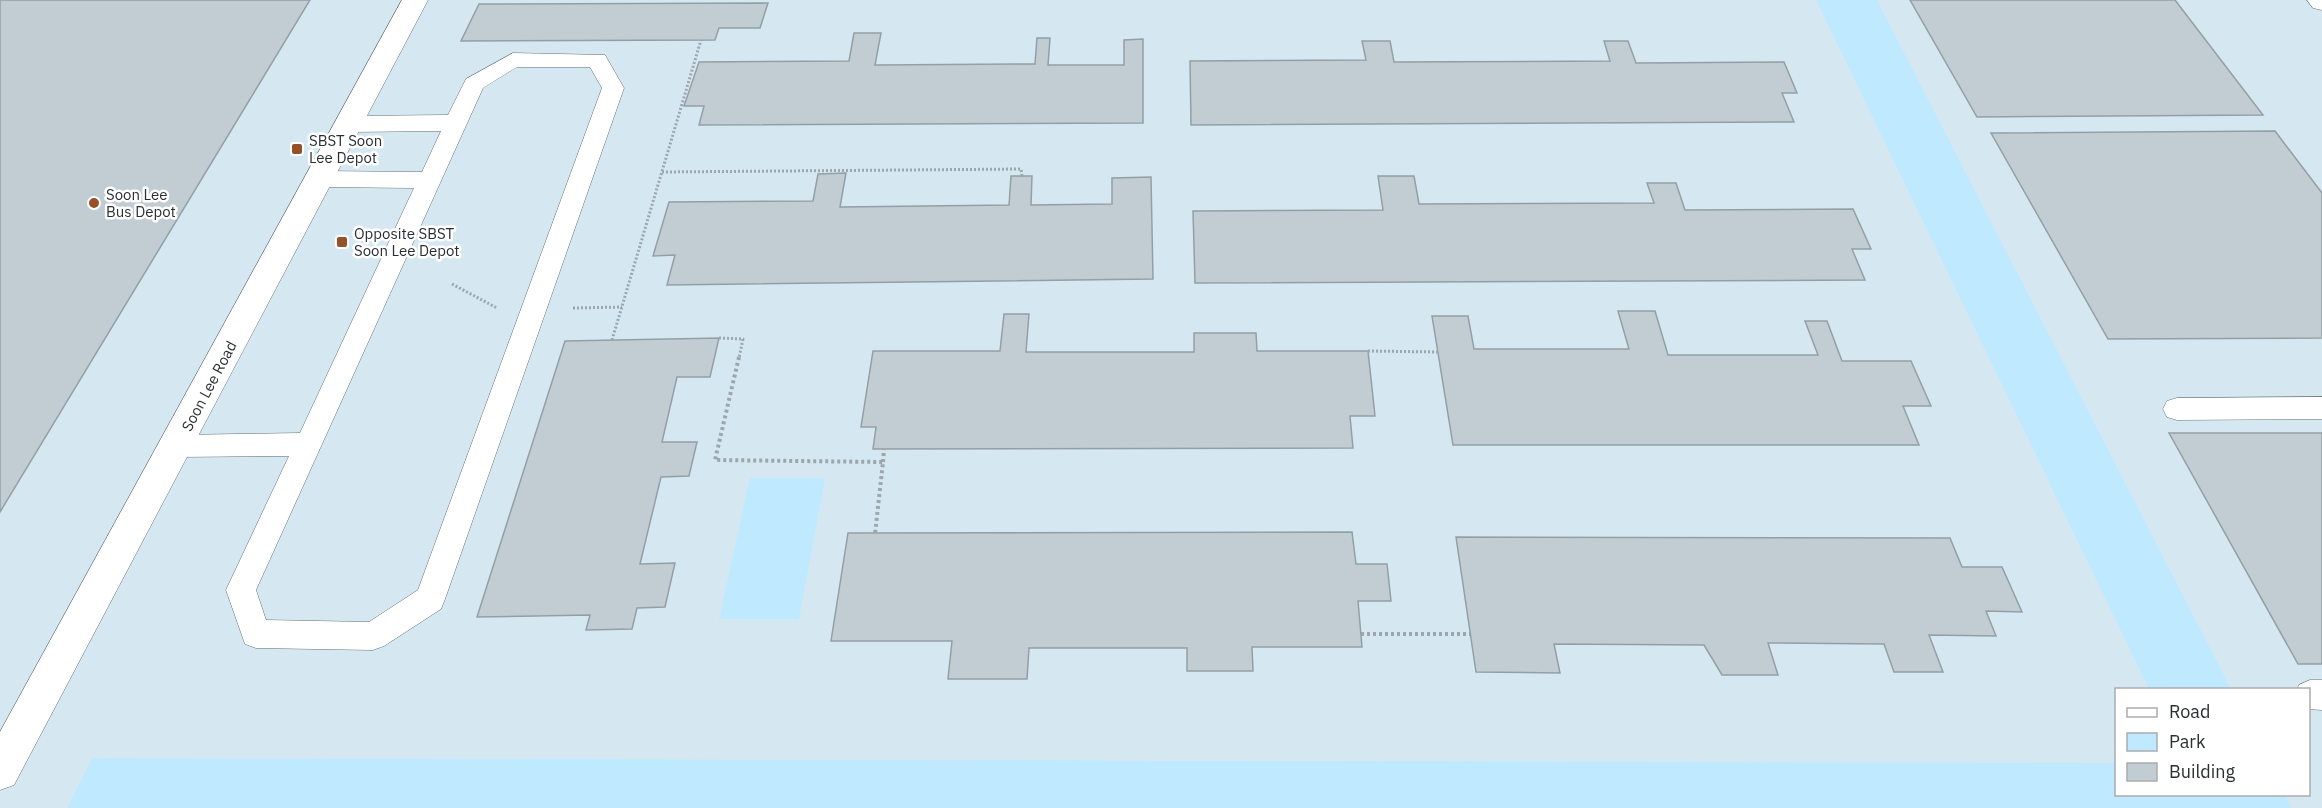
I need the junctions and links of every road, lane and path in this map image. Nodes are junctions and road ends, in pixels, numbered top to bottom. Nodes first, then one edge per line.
1 (415, 0) edge
2 (701, 40) dead end
3 (456, 123) junction
4 (349, 124) junction
5 (662, 172) junction
6 (1022, 176) dead end
7 (319, 179) junction
8 (429, 180) junction
9 (719, 338) dead end
10 (612, 340) dead end
11 (1368, 351) dead end
12 (1438, 352) dead end
13 (2322, 408) edge
14 (2177, 409) dead end
15 (309, 444) junction
16 (177, 446) junction
17 (884, 449) dead end
18 (883, 462) junction
19 (875, 534) dead end
20 (1361, 634) dead end
21 (1470, 634) dead end
22 (0, 771) edge

1 - 4 street, Soon Lee Road
2 - 5 path
3 - 4 lane
3 - 8 lane
3 - 15 lane
4 - 7 street, Soon Lee Road
5 - 6 path
5 - 10 path
7 - 8 lane
7 - 16 street, Soon Lee Road
8 - 15 lane
9 - 18 path
11 - 12 path
13 - 14 lane
15 - 16 lane
16 - 22 street, Soon Lee Road
17 - 18 path
18 - 19 path
20 - 21 path

